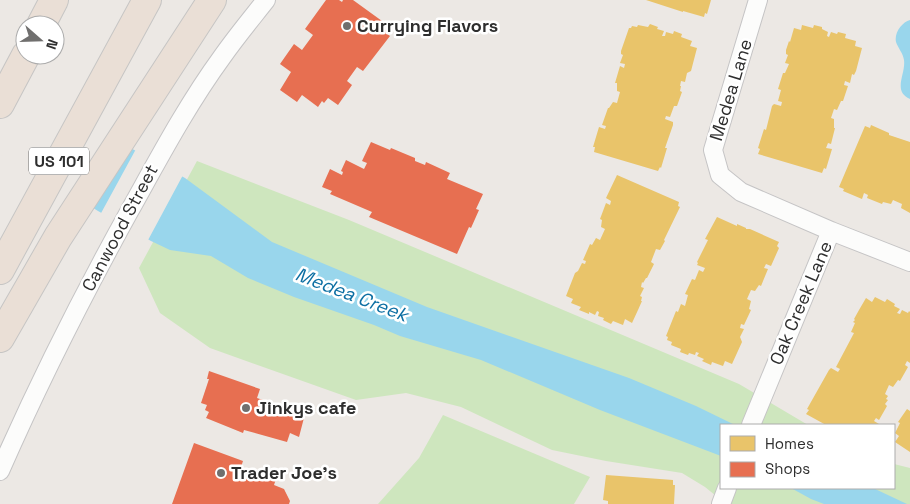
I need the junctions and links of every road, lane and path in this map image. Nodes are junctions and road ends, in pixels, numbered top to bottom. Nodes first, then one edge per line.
1 (54, 0) edge
2 (147, 0) edge
3 (212, 0) edge
4 (266, 0) edge
5 (758, 0) edge
6 (46, 15) edge
7 (20, 65) edge
8 (0, 104) edge
9 (831, 231) junction
10 (910, 262) edge
11 (0, 270) edge
12 (0, 338) edge
13 (751, 424) edge
14 (0, 471) edge

1 - 6 highway
2 - 11 highway, US 101
3 - 12 highway
4 - 14 street, Canwood Street
5 - 9 street, Medea Lane
7 - 8 highway
9 - 10 street, Oak Creek Lane
9 - 13 street, Oak Creek Lane

